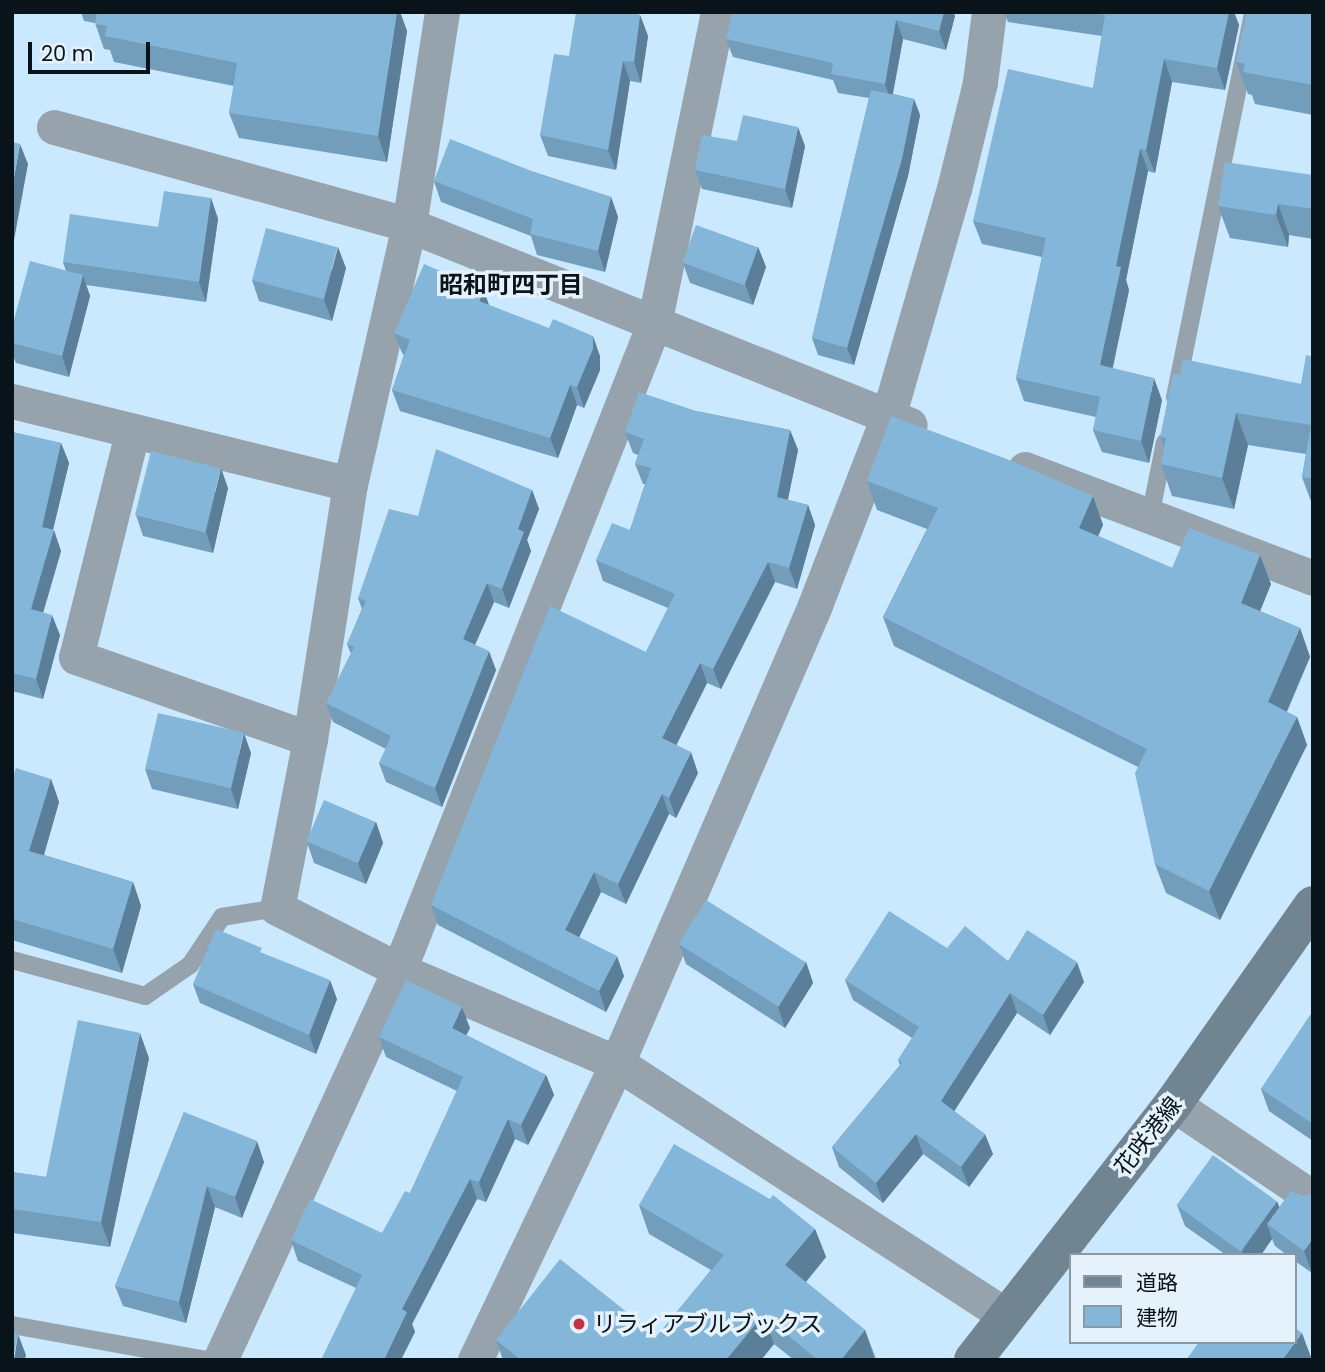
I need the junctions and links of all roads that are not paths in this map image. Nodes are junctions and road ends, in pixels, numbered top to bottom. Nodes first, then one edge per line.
1 (442, 12) edge
2 (719, 12) edge
3 (989, 12) edge
4 (1253, 12) edge
5 (54, 127) dead end
6 (409, 225) junction
7 (654, 324) junction
8 (12, 401) edge
9 (888, 417) junction
10 (132, 433) junction
11 (938, 436) edge
12 (1000, 460) edge
13 (350, 484) junction
14 (1150, 517) junction
15 (1313, 578) edge
16 (310, 739) junction
17 (277, 908) junction
18 (1310, 915) edge
19 (12, 960) edge
20 (399, 970) junction
21 (617, 1063) junction
22 (1173, 1104) junction
23 (1313, 1198) edge
24 (1007, 1316) junction
25 (12, 1325) edge
26 (206, 1360) edge
27 (220, 1360) edge
28 (475, 1360) edge
29 (973, 1360) edge

1 - 6 street
2 - 7 street
3 - 9 street
4 - 14 lane
5 - 6 street
6 - 7 street
6 - 13 street
7 - 9 street
7 - 20 street
8 - 10 street
9 - 11 street
9 - 21 street
10 - 13 street
10 - 16 street
12 - 14 street
13 - 16 street
14 - 15 street
16 - 17 street
17 - 19 lane
17 - 20 street
18 - 22 main road, 花咲港線
20 - 21 street
20 - 27 street
21 - 24 street
21 - 28 street
22 - 23 street
22 - 24 main road, 花咲港線
24 - 29 main road, 花咲港線
25 - 26 lane

